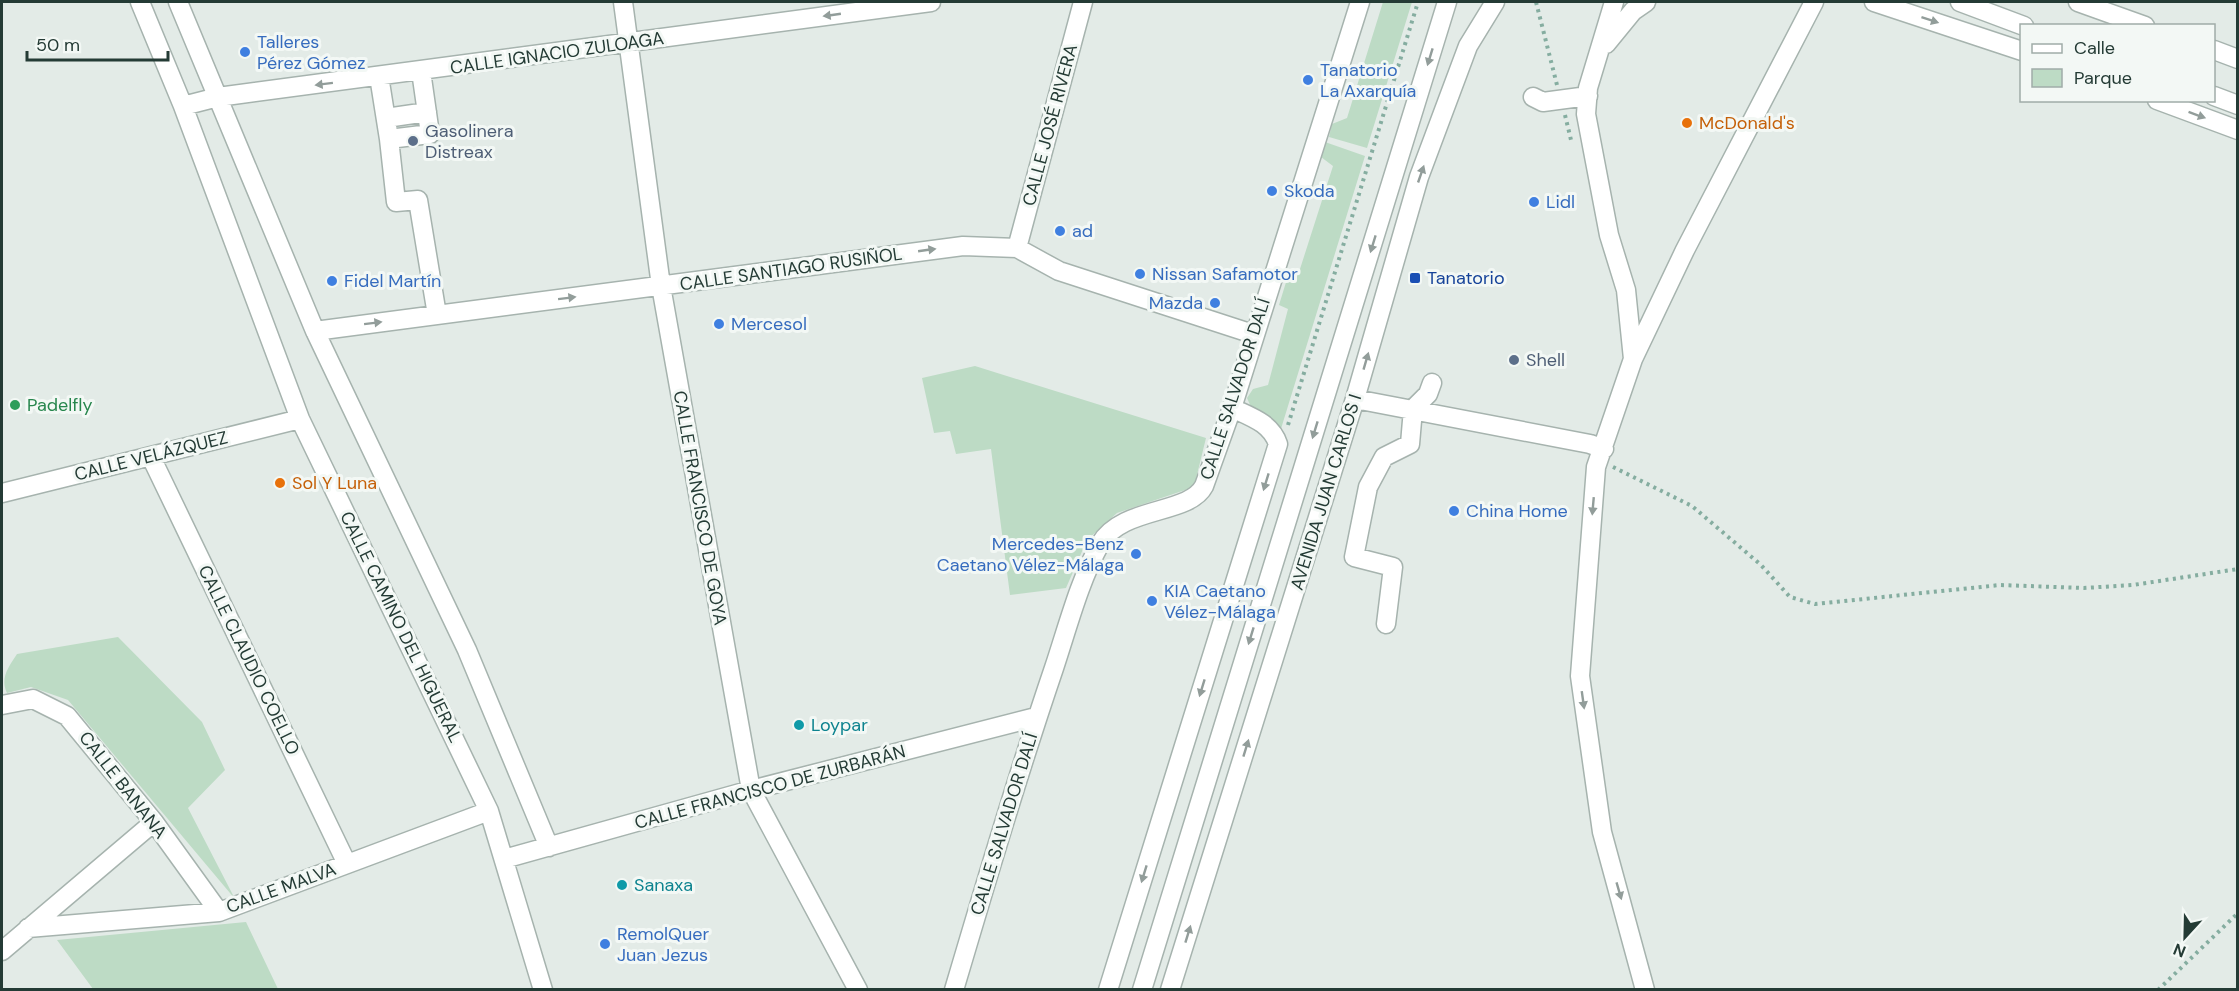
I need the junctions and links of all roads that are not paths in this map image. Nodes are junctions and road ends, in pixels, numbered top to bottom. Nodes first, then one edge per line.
1 (140, 2) edge
2 (178, 2) edge
3 (623, 2) edge
4 (931, 2) edge
5 (1083, 2) edge
6 (1360, 2) edge
7 (1447, 2) edge
8 (1495, 2) edge
9 (1614, 2) edge
10 (1646, 2) edge
11 (1814, 2) edge
12 (1874, 2) edge
13 (1960, 2) edge
14 (2078, 2) edge
15 (2020, 24) edge
16 (2139, 24) edge
17 (629, 44) junction
18 (2020, 50) edge
19 (2215, 50) edge
20 (1600, 53) junction
21 (2238, 59) edge
22 (421, 71) junction
23 (379, 76) junction
24 (1588, 96) junction
25 (2215, 96) edge
26 (218, 97) junction
27 (1533, 97) dead end
28 (2162, 102) edge
29 (2238, 105) edge
30 (183, 106) junction
31 (427, 112) junction
32 (386, 118) junction
33 (2238, 130) edge
34 (389, 140) junction
35 (1017, 248) junction
36 (661, 286) junction
37 (437, 315) junction
38 (315, 331) junction
39 (1253, 334) junction
40 (1633, 359) junction
41 (1432, 383) dead end
42 (1355, 399) junction
43 (1232, 408) junction
44 (1413, 409) junction
45 (300, 419) junction
46 (151, 457) junction
47 (1603, 460) junction
48 (2, 493) edge
49 (1386, 624) dead end
50 (2, 705) edge
51 (1036, 717) junction
52 (751, 790) junction
53 (489, 811) junction
54 (154, 822) junction
55 (549, 847) junction
56 (504, 859) junction
57 (347, 864) junction
58 (219, 912) junction
59 (28, 928) junction
60 (2, 951) edge
61 (543, 990) edge
62 (858, 990) edge
63 (954, 990) edge
64 (1108, 990) edge
65 (1142, 990) edge
66 (1170, 990) edge
67 (1645, 990) edge

1 - 30 street, CALLE CAMINO DEL HIGUERAL
2 - 26 street
3 - 17 street, CALLE FRANCISCO DE GOYA
4 -> 17 street, CALLE IGNACIO ZULOAGA
5 - 35 street, CALLE JOSÉ RIVERA
6 - 39 street, CALLE SALVADOR DALÍ
7 -> 65 street, AVENIDA JUAN CARLOS I
42 -> 8 street, AVENIDA JUAN CARLOS I
9 - 20 street
10 - 20 street
11 - 40 street
12 -> 18 street
13 - 15 street
14 - 16 street
17 - 22 street, CALLE IGNACIO ZULOAGA
17 - 36 street, CALLE FRANCISCO DE GOYA
19 - 21 street
20 - 24 street
22 - 23 street, CALLE IGNACIO ZULOAGA
22 - 31 street
23 -> 26 street, CALLE IGNACIO ZULOAGA
23 - 32 street
24 - 27 street
24 - 40 street
25 - 29 street
26 - 30 street, CALLE IGNACIO ZULOAGA
26 - 38 street
28 -> 33 street
30 - 45 street, CALLE CAMINO DEL HIGUERAL
31 - 32 street
31 - 34 street
32 - 34 street
34 - 37 street
36 -> 35 street, CALLE SANTIAGO RUSIÑOL
35 - 39 street, CALLE SANTIAGO RUSIÑOL
37 -> 36 street, CALLE SANTIAGO RUSIÑOL
36 - 52 street, CALLE FRANCISCO DE GOYA
38 -> 37 street, CALLE SANTIAGO RUSIÑOL
38 - 55 street
39 - 43 street, CALLE SALVADOR DALÍ
40 - 47 street
41 - 44 street
42 - 44 street
66 -> 42 street, AVENIDA JUAN CARLOS I
43 - 51 street, CALLE SALVADOR DALÍ
43 -> 64 street
44 - 47 street
44 - 49 street
45 - 46 street, CALLE VELÁZQUEZ
45 - 53 street, CALLE CAMINO DEL HIGUERAL
46 - 48 street, CALLE VELÁZQUEZ
46 - 57 street, CALLE CLAUDIO COELLO
47 -> 67 street
50 - 54 street, CALLE BANANA
51 - 52 street, CALLE FRANCISCO DE ZURBARÁN
51 - 63 street, CALLE SALVADOR DALÍ
52 - 55 street, CALLE FRANCISCO DE ZURBARÁN
52 - 62 street, CALLE FRANCISCO DE GOYA
53 - 56 street, CALLE CAMINO DEL HIGUERAL
53 - 57 street, CALLE MALVA
54 - 58 street, CALLE BANANA
54 - 59 street
55 - 56 street, CALLE FRANCISCO DE ZURBARÁN
56 - 61 street, CALLE CAMINO DEL HIGUERAL
57 - 58 street, CALLE MALVA
58 - 59 street, CALLE MALVA
59 - 60 street

